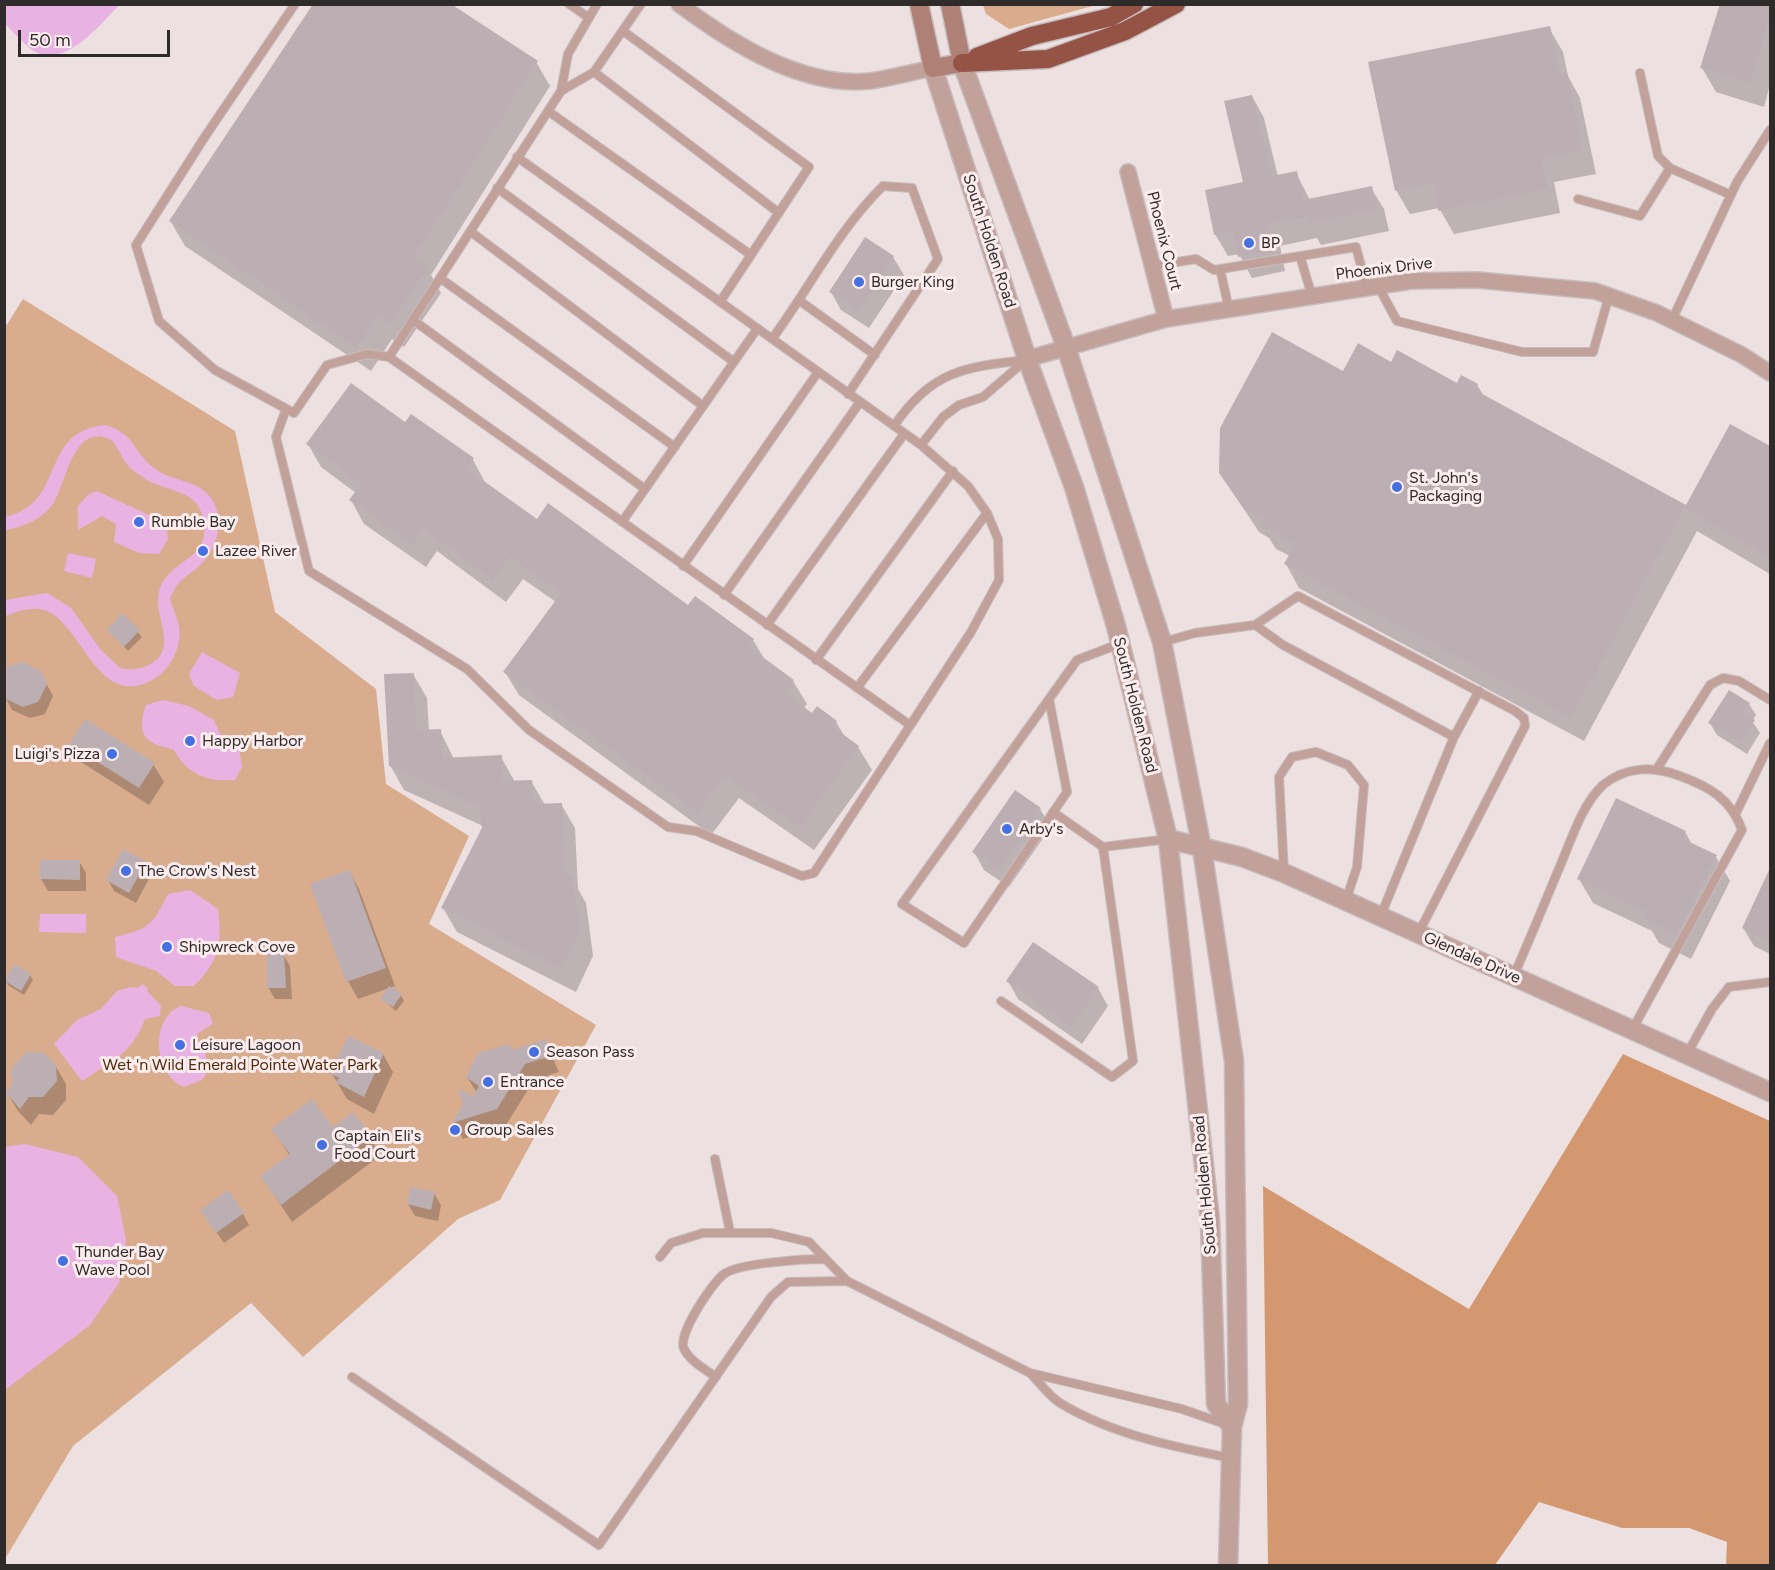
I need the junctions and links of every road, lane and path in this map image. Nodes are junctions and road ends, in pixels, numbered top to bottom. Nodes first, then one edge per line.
1 (295, 4) edge
2 (569, 4) edge
3 (597, 4) edge
4 (641, 4) edge
5 (679, 4) edge
6 (918, 4) edge
7 (951, 4) edge
8 (1134, 4) edge
9 (1176, 4) edge
10 (589, 18) junction
11 (623, 31) junction
12 (962, 63) junction
13 (933, 68) junction
14 (594, 72) junction
15 (1640, 73) dead end
16 (561, 91) junction
17 (548, 111) junction
18 (1770, 130) edge
19 (517, 157) junction
20 (1670, 168) junction
21 (1128, 172) dead end
22 (497, 188) junction
23 (1731, 195) junction
24 (1578, 199) dead end
25 (779, 213) junction
26 (471, 232) junction
27 (751, 255) junction
28 (1300, 256) junction
29 (1152, 266) junction
30 (1220, 269) junction
31 (440, 278) junction
32 (1373, 287) junction
33 (1312, 296) junction
34 (1609, 296) junction
35 (800, 301) junction
36 (720, 302) junction
37 (1229, 309) junction
38 (1166, 319) junction
39 (413, 320) junction
40 (1672, 320) junction
41 (757, 328) junction
42 (771, 339) junction
43 (1066, 347) junction
44 (874, 355) junction
45 (389, 357) junction
46 (1027, 359) junction
47 (734, 362) junction
48 (819, 372) junction
49 (1770, 373) edge
50 (848, 394) junction
51 (860, 402) junction
52 (703, 406) junction
53 (286, 409) junction
54 (894, 426) junction
55 (904, 434) junction
56 (921, 445) junction
57 (675, 447) junction
58 (953, 471) junction
59 (645, 489) junction
60 (987, 513) junction
61 (622, 522) junction
62 (683, 566) junction
63 (724, 595) junction
64 (767, 625) junction
65 (1255, 625) junction
66 (1162, 642) junction
67 (1120, 644) junction
68 (816, 660) junction
69 (857, 688) junction
70 (1479, 691) junction
71 (1049, 699) junction
72 (1770, 700) edge
73 (910, 725) junction
74 (1454, 737) junction
75 (1770, 743) edge
76 (1657, 769) junction
77 (1053, 812) junction
78 (1736, 813) junction
79 (1168, 839) junction
80 (1103, 847) junction
81 (1202, 849) junction
82 (1284, 873) junction
83 (1345, 901) junction
84 (1380, 917) junction
85 (1418, 934) junction
86 (1514, 976) junction
87 (1770, 982) edge
88 (1001, 1001) dead end
89 (1632, 1030) junction
90 (1687, 1055) junction
91 (1770, 1092) edge
92 (715, 1159) dead end
93 (730, 1232) junction
94 (660, 1257) dead end
95 (825, 1259) junction
96 (847, 1281) junction
97 (1030, 1373) junction
98 (351, 1377) dead end
99 (716, 1377) junction
100 (1232, 1427) junction
101 (1231, 1458) junction
102 (1228, 1566) edge

1 - 53 lane
2 - 10 lane
3 - 10 lane
4 - 11 lane
5 - 13 street
6 - 13 main road, South Holden Road
7 - 12 main road, South Holden Road
8 - 12 highway
9 - 12 highway
10 - 16 lane
11 - 14 lane
11 - 25 lane
12 - 13 main road
12 - 43 street, South Holden Road
13 - 46 street, South Holden Road
14 - 16 lane
14 - 25 lane
15 - 20 lane
16 - 17 lane
17 - 19 lane
17 - 27 lane
18 - 23 lane
19 - 22 lane
19 - 36 lane
20 - 23 lane
20 - 24 lane
21 - 29 street, Phoenix Court
22 - 26 lane
22 - 47 lane
23 - 40 lane
25 - 27 lane
26 - 31 lane
26 - 52 lane
27 - 36 lane
28 - 30 lane
28 - 32 lane
28 - 33 lane
29 - 30 lane
29 - 38 street, Phoenix Court
30 - 37 lane
31 - 39 lane
31 - 57 lane
32 - 33 street, Phoenix Drive
32 - 34 street, Phoenix Drive
32 - 34 lane
33 - 37 street, Phoenix Drive
34 - 40 street, Phoenix Drive
35 - 42 lane
35 - 44 lane
35 - 44 lane
36 - 41 lane
37 - 38 street, Phoenix Drive
38 - 43 street, Phoenix Drive
39 - 45 lane
39 - 59 lane
40 - 49 street, Phoenix Drive
41 - 42 lane
41 - 47 lane
42 - 48 lane
43 - 46 street, Phoenix Drive
43 - 66 street, South Holden Road
44 - 50 lane
45 - 53 lane
45 - 61 lane
46 - 54 lane
46 - 56 lane
46 - 67 street, South Holden Road
47 - 52 lane
48 - 50 lane
48 - 62 lane
50 - 51 lane
51 - 54 lane
51 - 63 lane
52 - 57 lane
53 - 73 lane
54 - 55 lane
55 - 56 lane
55 - 64 lane
56 - 58 lane
57 - 59 lane
58 - 60 lane
58 - 68 lane
59 - 61 lane
60 - 69 lane
60 - 73 lane
61 - 62 lane
62 - 63 lane
63 - 64 lane
64 - 68 lane
65 - 66 lane
65 - 70 lane
65 - 74 lane
66 - 81 street, South Holden Road
67 - 71 lane
67 - 79 street, South Holden Road
68 - 69 lane
69 - 73 lane
70 - 74 lane
70 - 85 lane
71 - 77 lane
71 - 77 lane
72 - 76 lane
74 - 84 lane
75 - 78 lane
76 - 78 lane
76 - 86 lane
77 - 80 lane
78 - 89 lane
79 - 80 lane
79 - 81 street, Glendale Drive
79 - 100 street, South Holden Road
80 - 88 lane
81 - 82 street, Glendale Drive
81 - 100 street, South Holden Road
82 - 83 street, Glendale Drive
82 - 83 lane
83 - 84 street, Glendale Drive
84 - 85 street, Glendale Drive
85 - 86 street, Glendale Drive
86 - 89 street, Glendale Drive
87 - 90 lane
89 - 90 street, Glendale Drive
90 - 91 street, Glendale Drive
92 - 93 lane
93 - 94 lane
93 - 95 lane
95 - 96 lane
95 - 99 lane
96 - 97 lane
96 - 99 lane
97 - 100 lane
97 - 101 lane
98 - 99 lane
100 - 101 street, South Holden Road
101 - 102 street, South Holden Road

